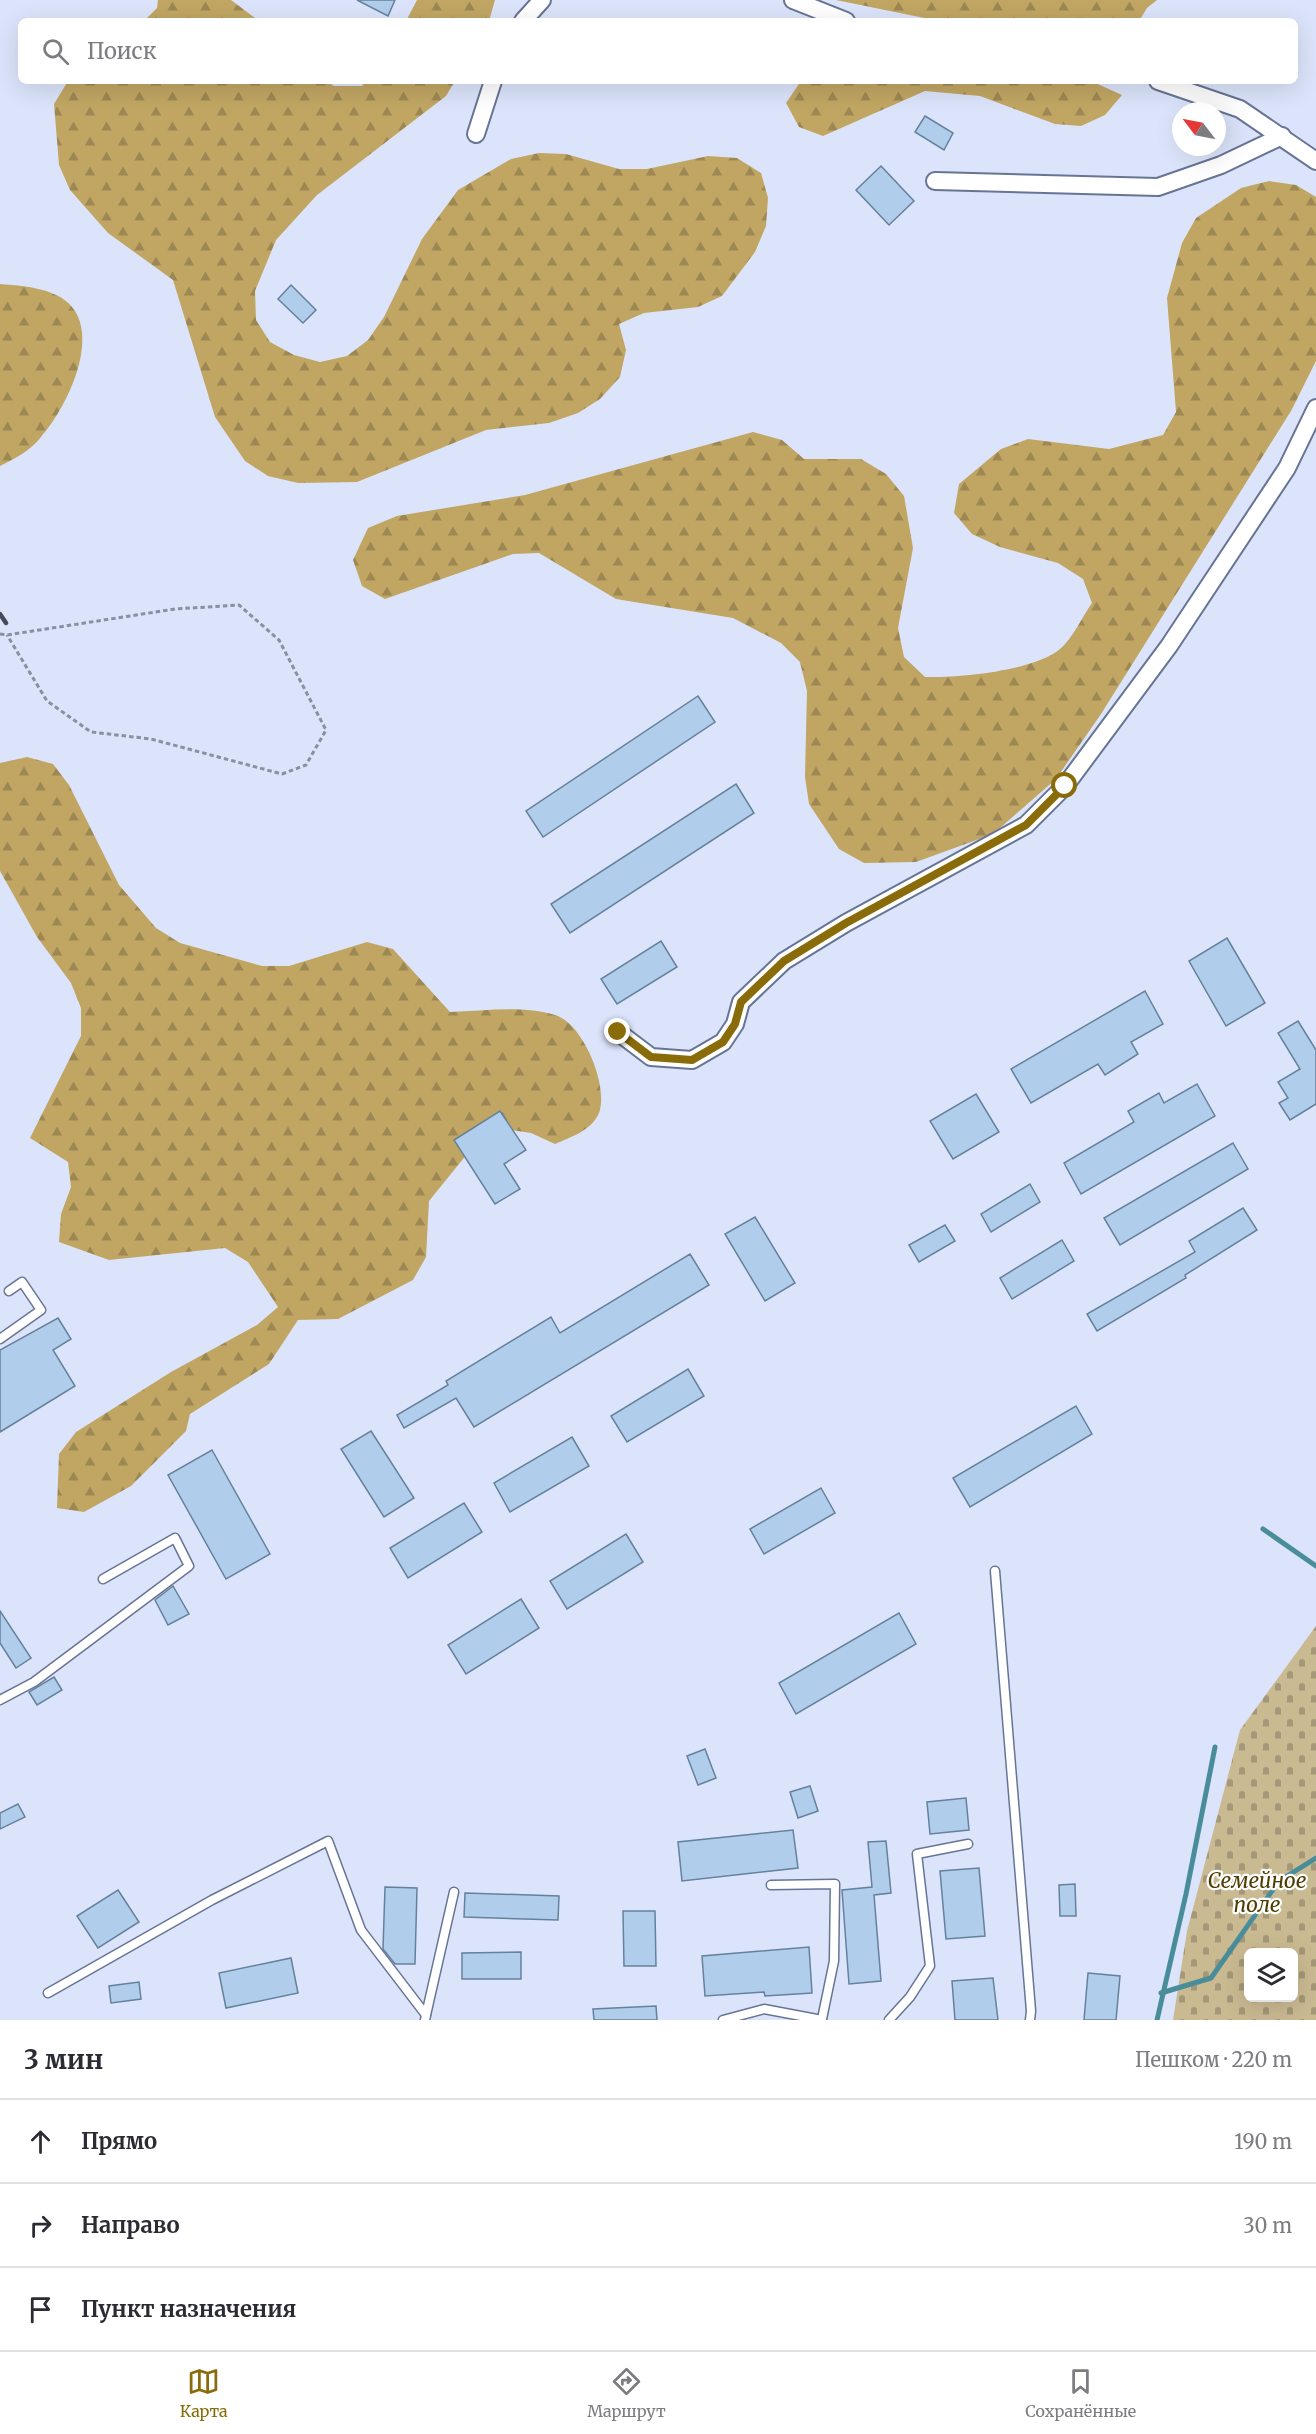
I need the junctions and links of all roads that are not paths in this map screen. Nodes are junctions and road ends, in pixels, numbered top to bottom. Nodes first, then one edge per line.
1 (542, 0) edge
2 (793, 0) edge
3 (526, 18) edge
4 (838, 18) edge
5 (493, 84) edge
6 (1167, 84) edge
7 (476, 134) dead end
8 (1282, 136) junction
9 (1316, 160) edge
10 (935, 181) dead end
11 (1316, 408) edge
12 (618, 1032) dead end
13 (9, 1290) dead end
14 (0, 1339) edge
15 (995, 1570) dead end
16 (103, 1579) dead end
17 (0, 1700) edge
18 (968, 1844) dead end
19 (771, 1885) dead end
20 (454, 1892) dead end
21 (48, 1993) dead end
22 (425, 2017) edge
23 (822, 2019) edge
24 (723, 2020) edge
25 (889, 2020) edge
26 (1030, 2020) edge

1 - 3 street
2 - 4 street
5 - 7 street
6 - 8 street
8 - 9 street
8 - 10 street
11 - 12 street
13 - 14 lane
15 - 26 lane
16 - 17 lane
18 - 25 lane
19 - 23 lane
20 - 22 lane
21 - 22 lane
23 - 24 lane

